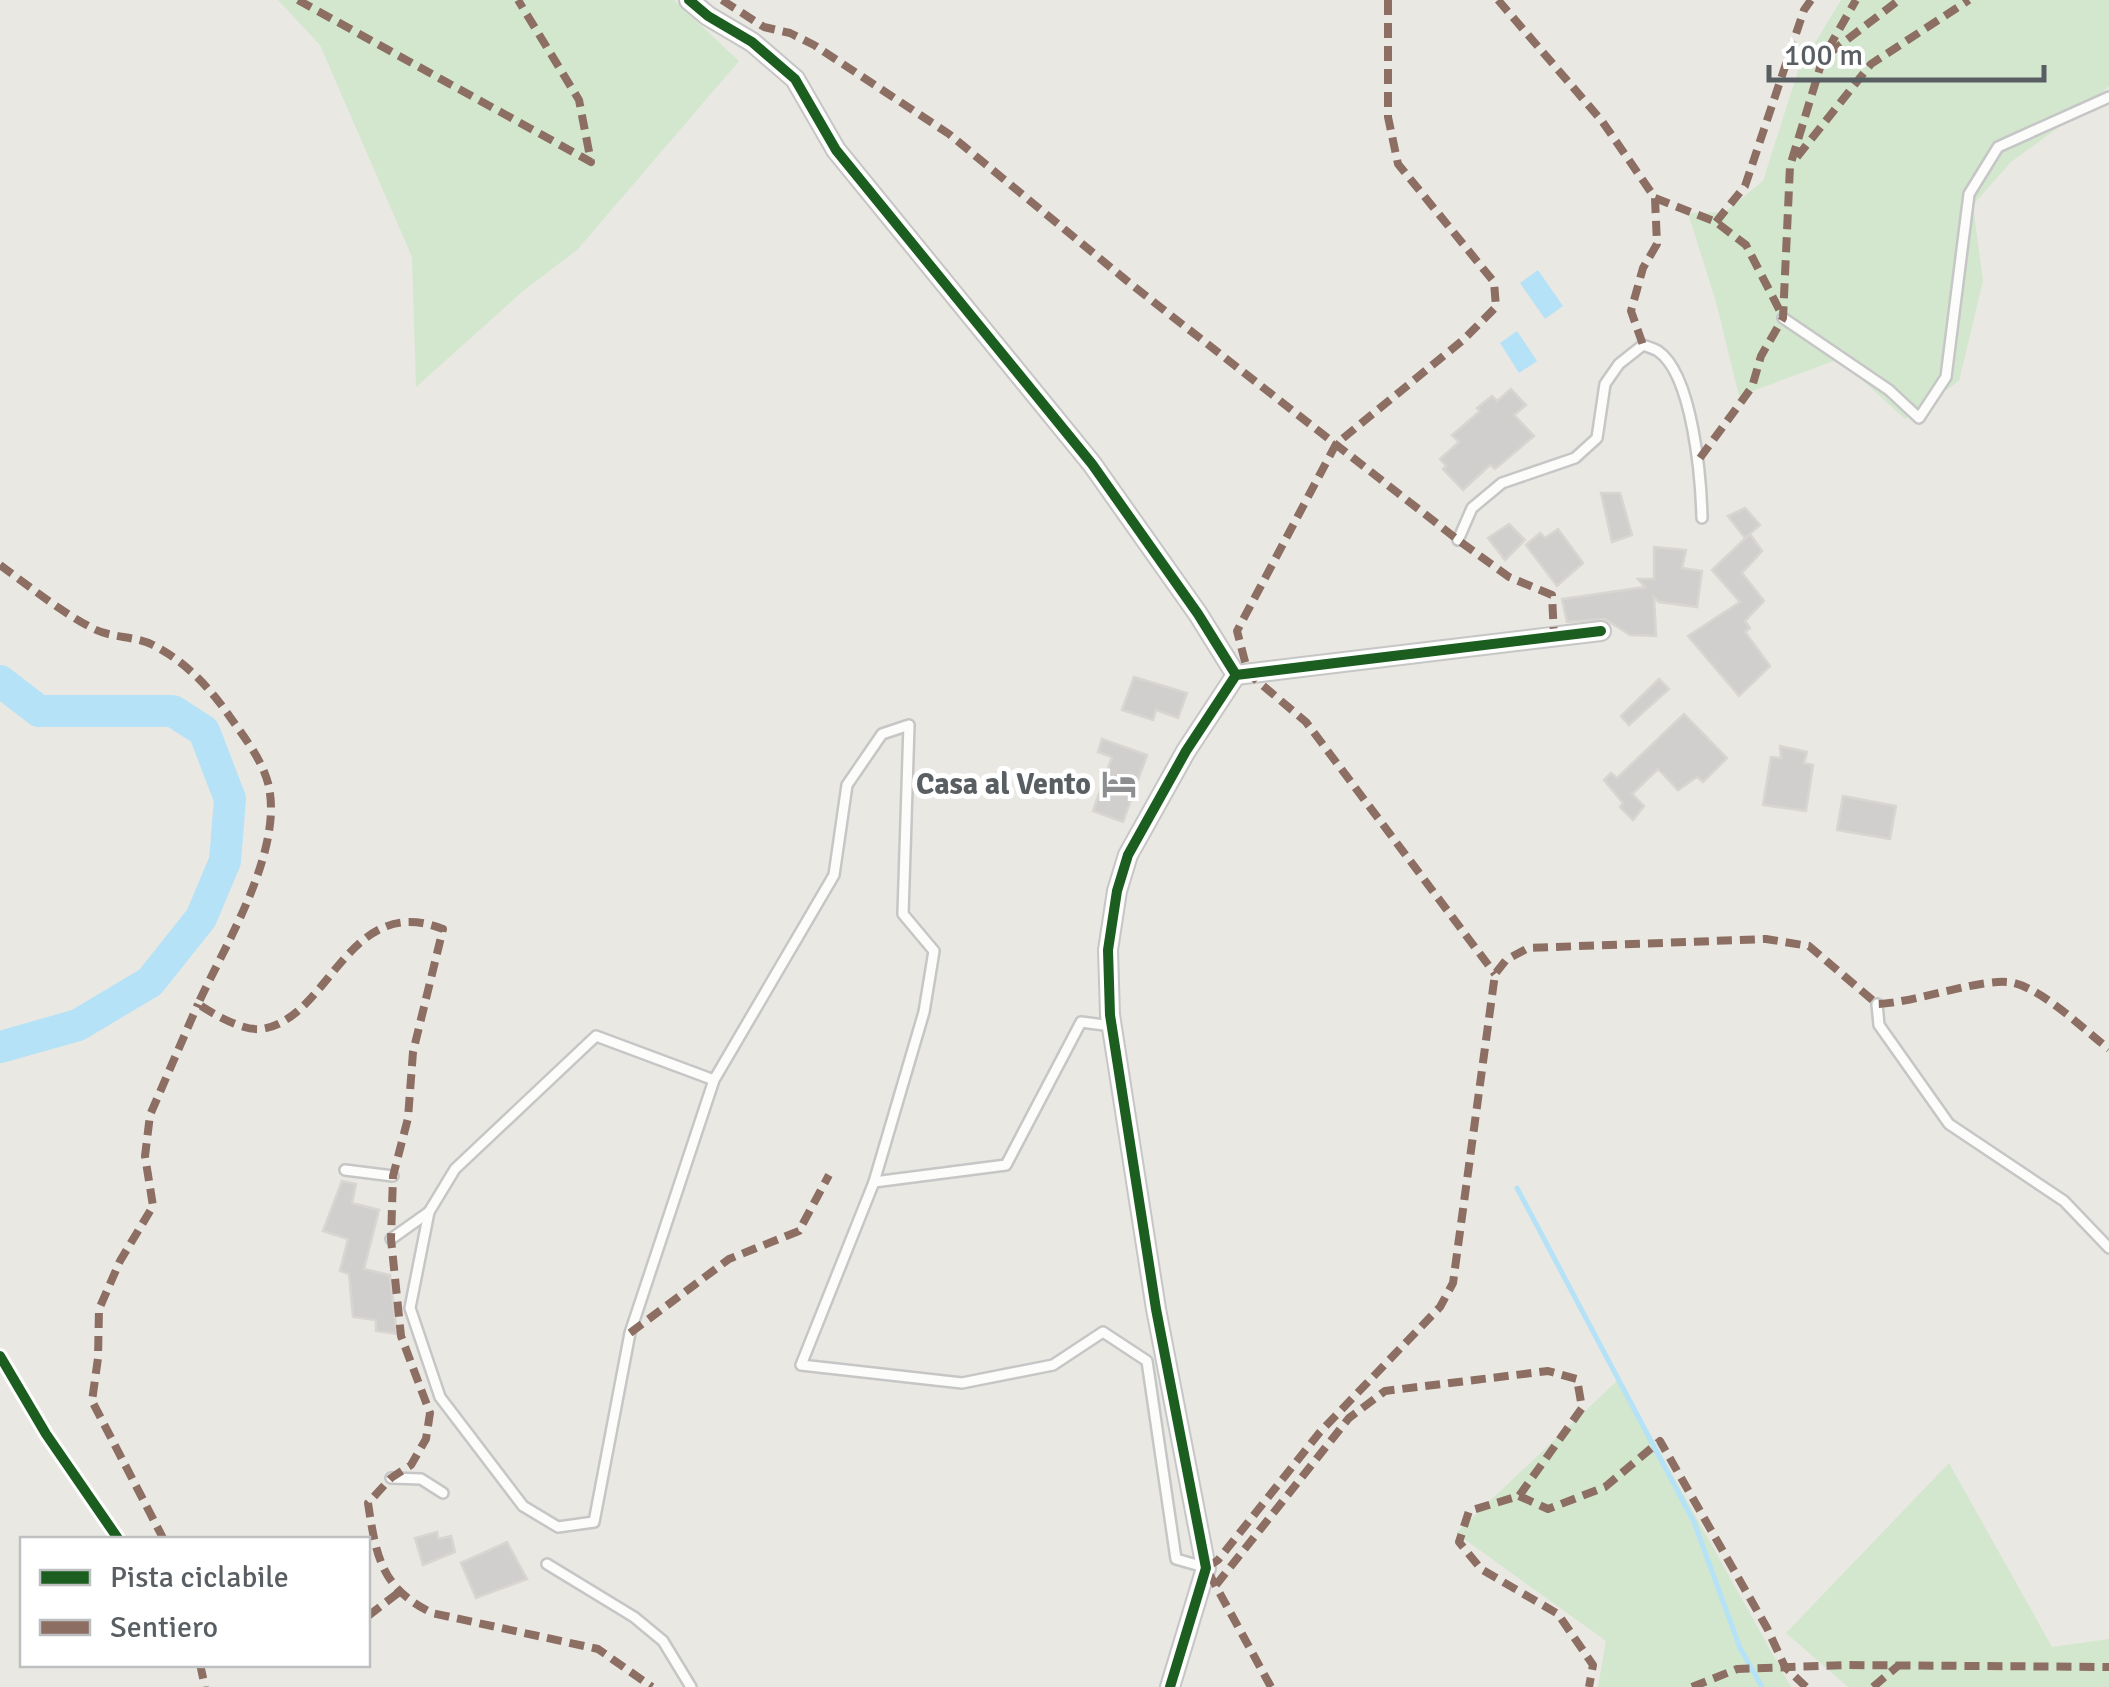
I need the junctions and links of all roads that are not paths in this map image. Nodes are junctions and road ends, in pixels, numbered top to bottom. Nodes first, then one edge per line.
1 (689, 0) edge
2 (2109, 97) edge
3 (1783, 318) dead end
4 (1702, 518) dead end
5 (1458, 540) dead end
6 (1601, 631) dead end
7 (1236, 674) junction
8 (1878, 1004) dead end
9 (1112, 1026) junction
10 (714, 1080) junction
11 (346, 1170) dead end
12 (393, 1176) dead end
13 (874, 1182) junction
14 (429, 1212) junction
15 (391, 1239) dead end
16 (2109, 1248) edge
17 (392, 1478) dead end
18 (443, 1493) dead end
19 (547, 1564) dead end
20 (1206, 1568) junction
21 (691, 1687) edge
22 (1170, 1687) edge

1 - 7 street
2 - 3 lane
4 - 5 lane
6 - 7 street
7 - 9 street
8 - 16 lane
9 - 13 lane
9 - 20 street
10 - 13 lane
10 - 14 lane
10 - 14 lane
11 - 12 lane
13 - 20 lane
14 - 15 lane
17 - 18 lane
19 - 21 lane
20 - 22 street

